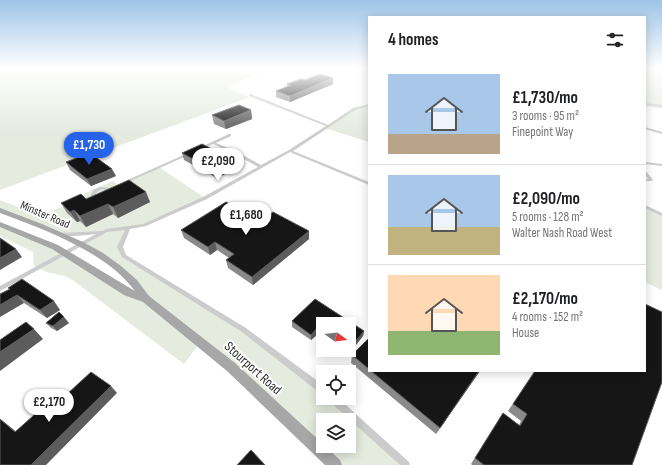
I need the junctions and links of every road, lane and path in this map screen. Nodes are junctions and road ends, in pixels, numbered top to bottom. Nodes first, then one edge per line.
1 (250, 95) dead end
2 (646, 104) edge
3 (368, 105) edge
4 (662, 106) edge
5 (328, 126) junction
6 (646, 128) edge
7 (662, 133) edge
8 (230, 136) dead end
9 (214, 143) junction
10 (290, 151) junction
11 (646, 163) edge
12 (662, 165) edge
13 (261, 167) junction
14 (646, 173) edge
15 (646, 180) edge
16 (368, 184) edge
17 (118, 185) edge
18 (646, 207) edge
19 (0, 210) edge
20 (662, 215) edge
21 (0, 224) edge
22 (128, 229) junction
23 (106, 231) junction
24 (61, 234) junction
25 (80, 245) junction
26 (66, 253) junction
27 (0, 288) edge
28 (146, 299) junction
29 (316, 385) edge
30 (340, 405) edge
31 (335, 465) edge
32 (406, 465) edge

1 - 5 street
2 - 4 street
3 - 5 street
5 - 10 street
6 - 7 street
8 - 9 street
9 - 13 street
9 - 17 street
10 - 13 street
10 - 16 street
11 - 12 street
13 - 22 street
14 - 15 street
18 - 20 street
19 - 24 main road, Minster Road
21 - 26 main road, Minster Road
22 - 23 street
22 - 29 street
23 - 24 street
23 - 25 street
24 - 25 main road, Minster Road
25 - 26 street
25 - 28 main road, Stourport Road
26 - 27 street
26 - 28 main road, Stourport Road
28 - 31 main road, Stourport Road
30 - 32 street

